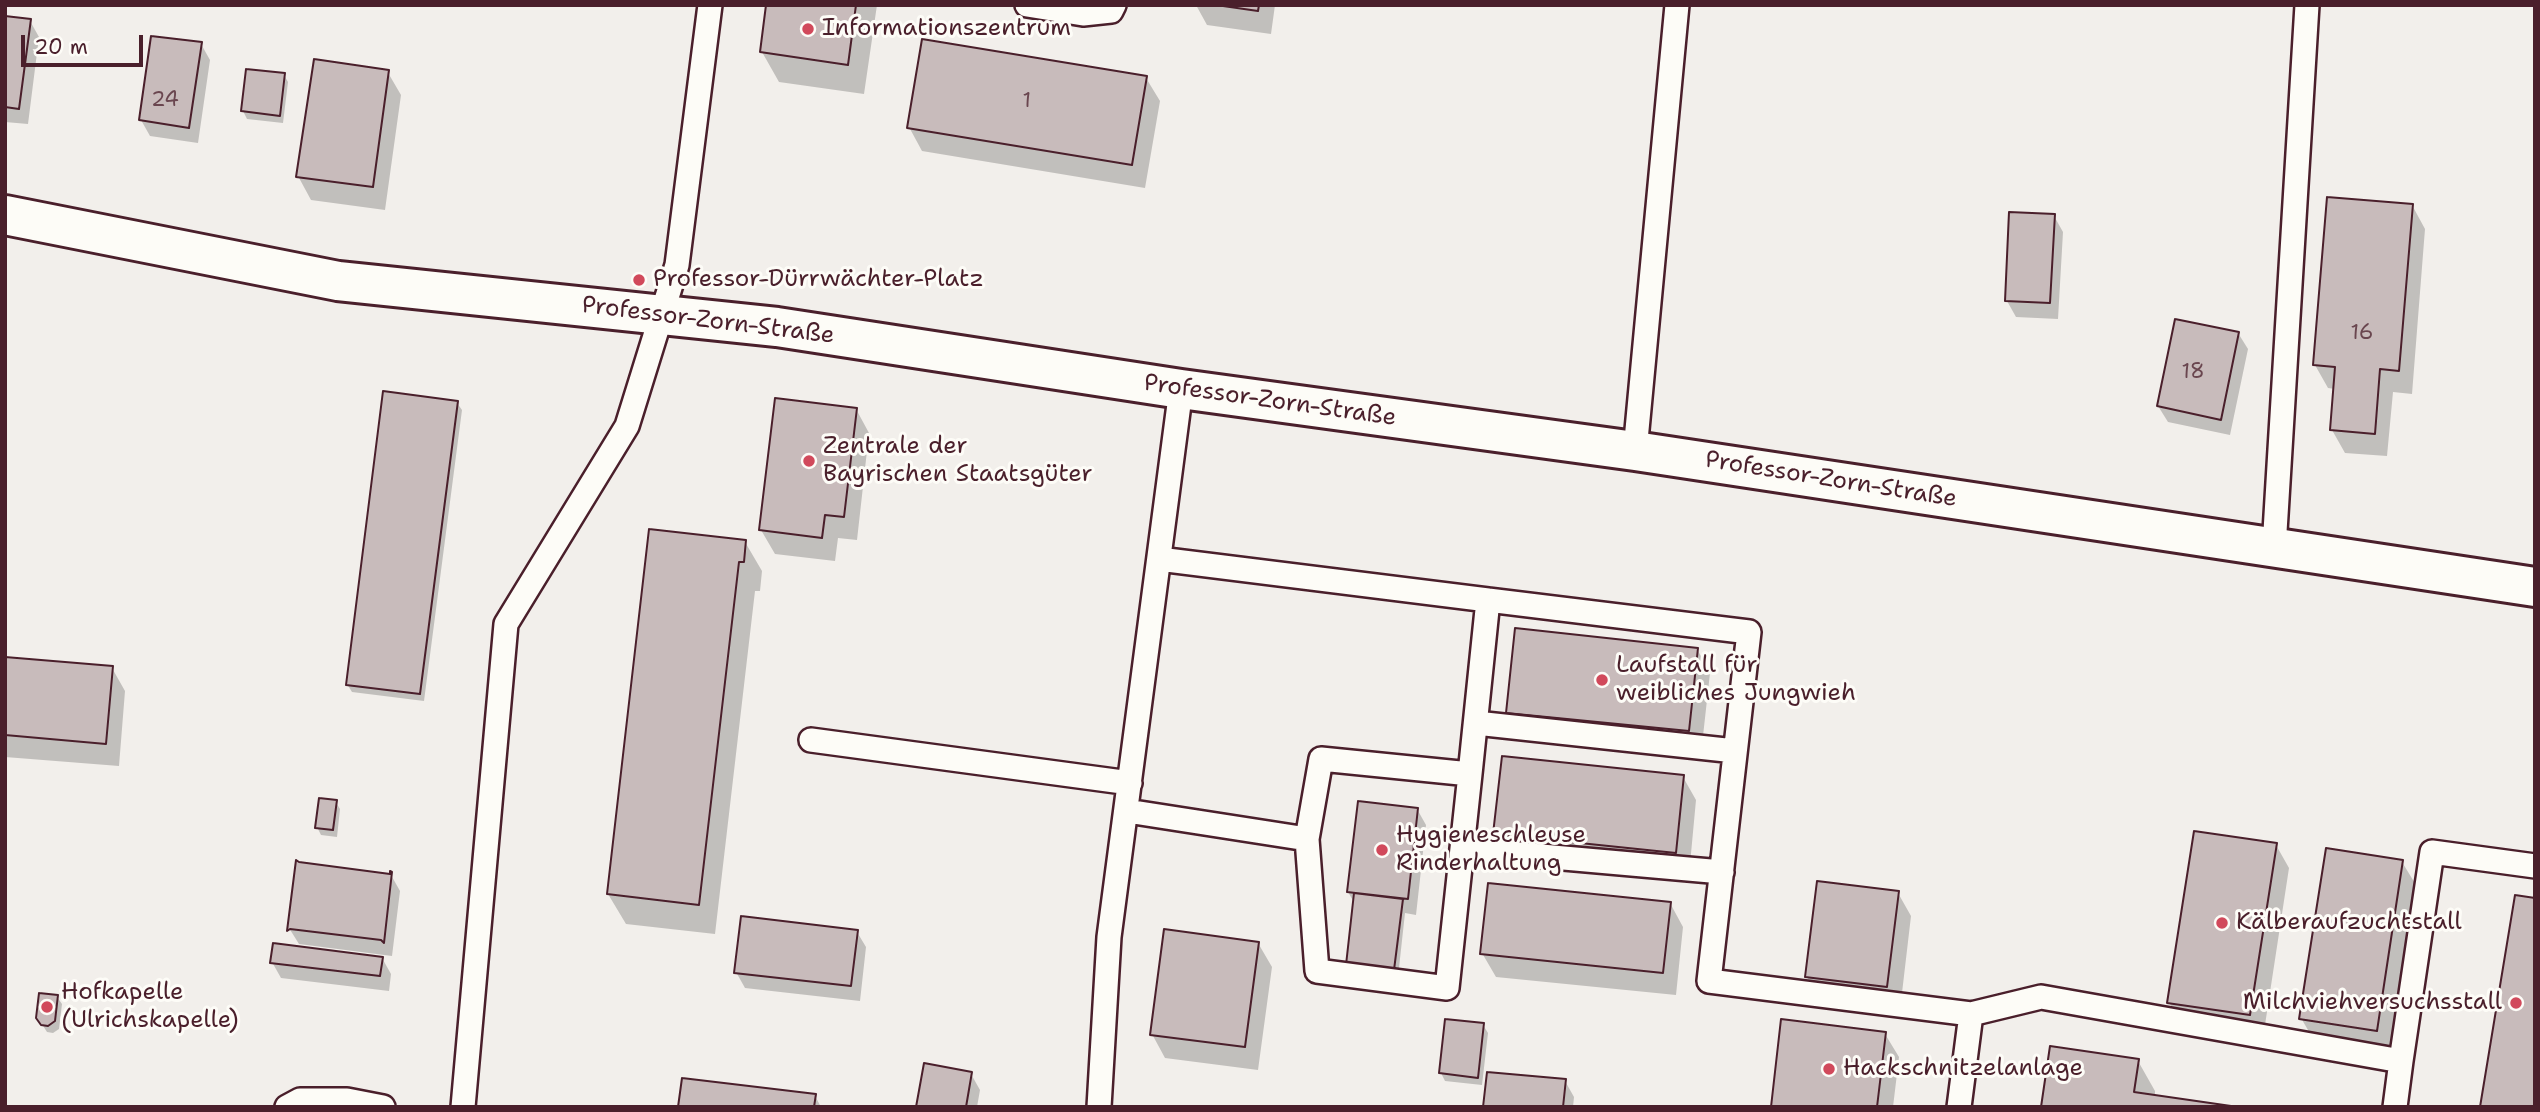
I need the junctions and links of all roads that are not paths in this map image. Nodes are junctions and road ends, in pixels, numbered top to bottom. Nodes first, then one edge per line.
1 (710, 5) edge
2 (1027, 5) edge
3 (1114, 5) edge
4 (1677, 5) edge
5 (2307, 5) edge
6 (5, 215) edge
7 (663, 315) junction
8 (1181, 389) junction
9 (1635, 451) junction
10 (2274, 548) junction
11 (1159, 559) junction
12 (2535, 587) edge
13 (1488, 600) junction
14 (1476, 723) junction
15 (811, 740) dead end
16 (1735, 751) junction
17 (1470, 774) junction
18 (1130, 783) junction
19 (1127, 811) junction
20 (1307, 839) junction
21 (1462, 849) junction
22 (2535, 866) edge
23 (1722, 872) junction
24 (1971, 1014) junction
25 (2401, 1062) junction
26 (287, 1107) edge
27 (383, 1107) edge
28 (463, 1107) edge
29 (1099, 1107) edge
30 (1959, 1107) edge
31 (2395, 1107) edge

1 - 7 lane
2 - 3 lane
4 - 9 lane
5 - 10 lane
6 - 7 street, Professor-Zorn-Straße
7 - 8 street, Professor-Zorn-Straße
7 - 28 lane
8 - 9 street, Professor-Zorn-Straße
8 - 11 lane
9 - 10 street, Professor-Zorn-Straße
10 - 12 street, Professor-Zorn-Straße
11 - 13 lane
11 - 18 lane
13 - 14 lane
13 - 16 lane
14 - 16 lane
14 - 17 lane
15 - 18 lane
16 - 23 lane
17 - 20 lane
17 - 21 lane
18 - 19 lane
19 - 20 lane
19 - 29 lane
20 - 21 lane
21 - 23 lane
22 - 25 lane
23 - 24 lane
24 - 25 lane
24 - 30 lane
25 - 31 lane
26 - 27 lane

